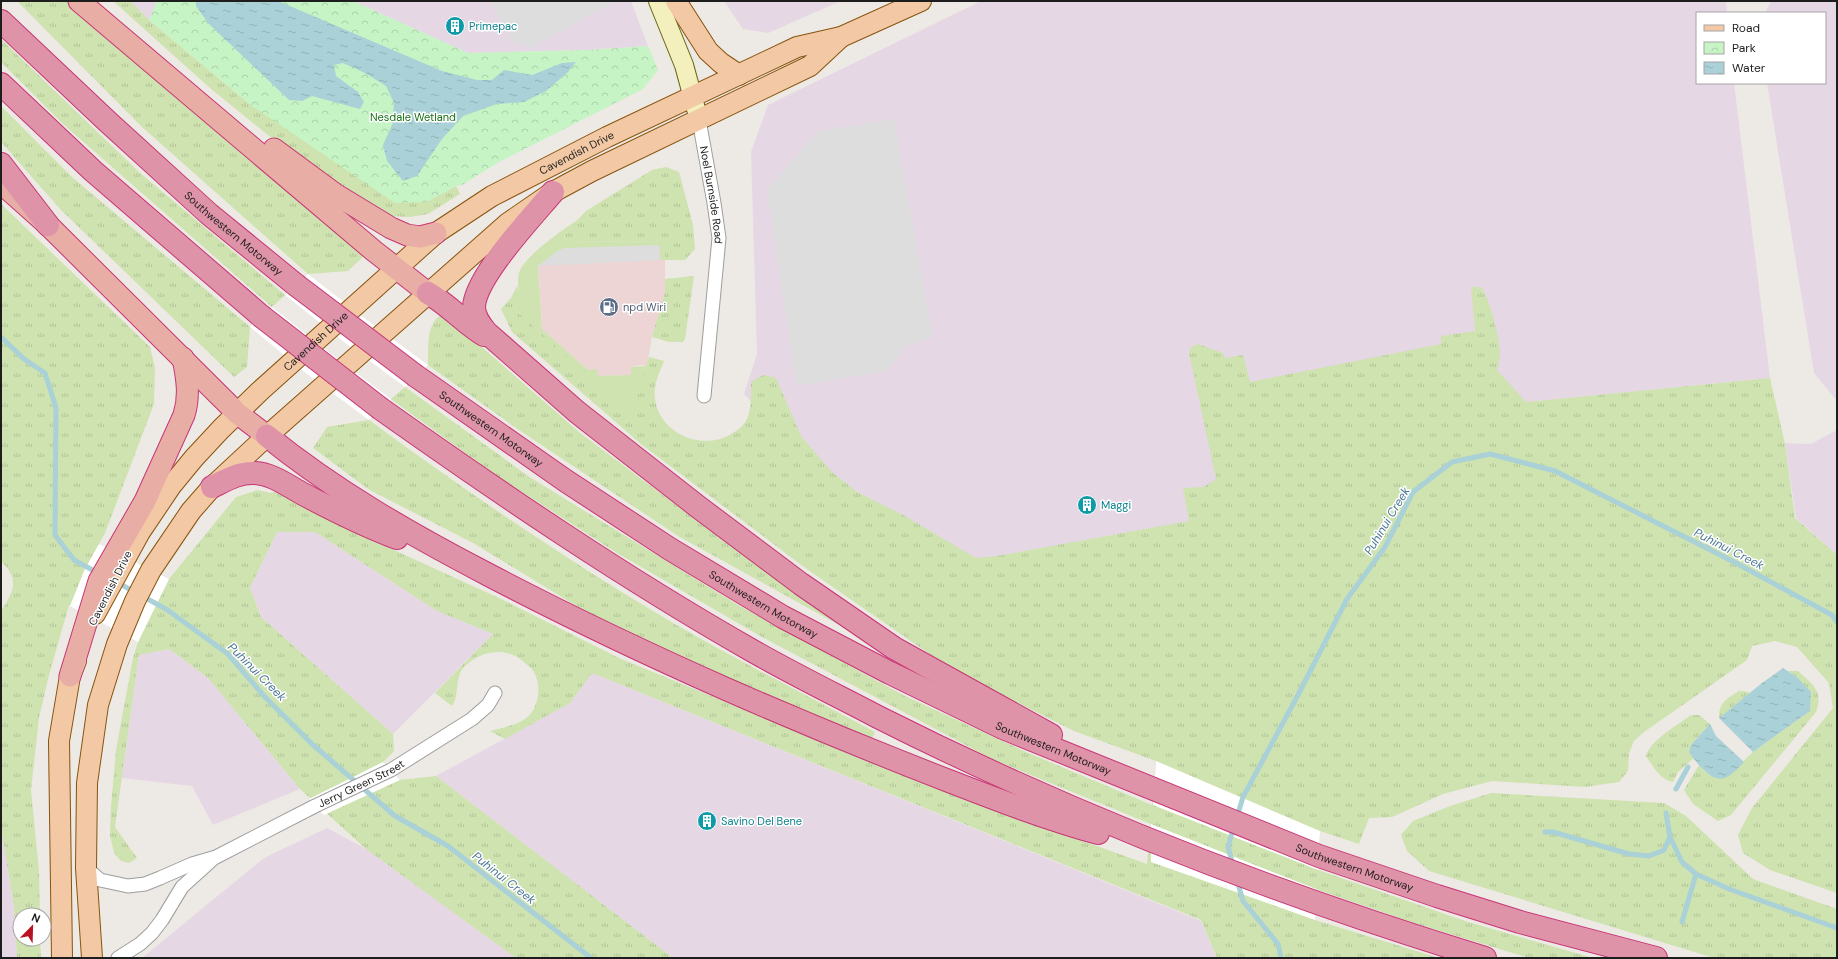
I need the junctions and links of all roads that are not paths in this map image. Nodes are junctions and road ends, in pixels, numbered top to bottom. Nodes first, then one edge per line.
1 (79, 1) edge
2 (658, 1) edge
3 (676, 1) edge
4 (921, 1) edge
5 (3, 22) edge
6 (841, 37) junction
7 (739, 75) junction
8 (1, 84) edge
9 (693, 97) junction
10 (197, 101) junction
11 (698, 120) junction
12 (1, 164) edge
13 (1, 183) edge
14 (553, 192) junction
15 (48, 225) junction
16 (436, 233) junction
17 (396, 269) junction
18 (428, 293) junction
19 (496, 342) junction
20 (183, 358) junction
21 (704, 396) dead end
22 (237, 413) junction
23 (266, 436) junction
24 (212, 487) junction
25 (429, 544) junction
26 (120, 554) junction
27 (70, 676) joint
28 (495, 693) dead end
29 (1154, 790) junction
30 (1151, 843) junction
31 (216, 857) junction
32 (86, 868) junction
33 (62, 958) edge
34 (92, 958) edge
35 (118, 958) edge
36 (1485, 958) edge
37 (1656, 958) edge

1 - 10 highway
2 - 9 main road, Noel Burnside Road
3 - 7 main road
4 - 6 main road, Cavendish Drive
5 - 29 highway, Southwestern Motorway, bridge
6 - 7 main road, Cavendish Drive
6 - 11 main road, Cavendish Drive
7 - 9 main road, Cavendish Drive
8 - 30 highway, bridge
9 - 11 main road, Noel Burnside Road
9 - 16 main road, Cavendish Drive
10 - 16 highway
10 - 17 highway
11 - 14 main road, Cavendish Drive
11 - 21 street, Noel Burnside Road
12 - 15 highway
13 - 15 highway
14 - 18 main road, Cavendish Drive
14 - 19 highway
15 - 20 highway
16 - 17 main road, Cavendish Drive
17 - 18 highway
17 - 22 main road, Cavendish Drive
18 - 19 highway
18 - 23 main road, Cavendish Drive
19 - 29 highway
20 - 22 highway
20 - 26 highway
22 - 23 highway
22 - 26 main road, Cavendish Drive
23 - 24 main road, Cavendish Drive
23 - 25 highway
24 - 25 highway
24 - 32 main road, Cavendish Drive
25 - 30 highway
26 - 27 highway
27 - 33 main road
28 - 31 street, Jerry Green Street
29 - 37 highway, Southwestern Motorway
30 - 36 highway
31 - 32 street, Jerry Green Street
31 - 35 street, Jerry Green Street
32 - 34 main road, Cavendish Drive

